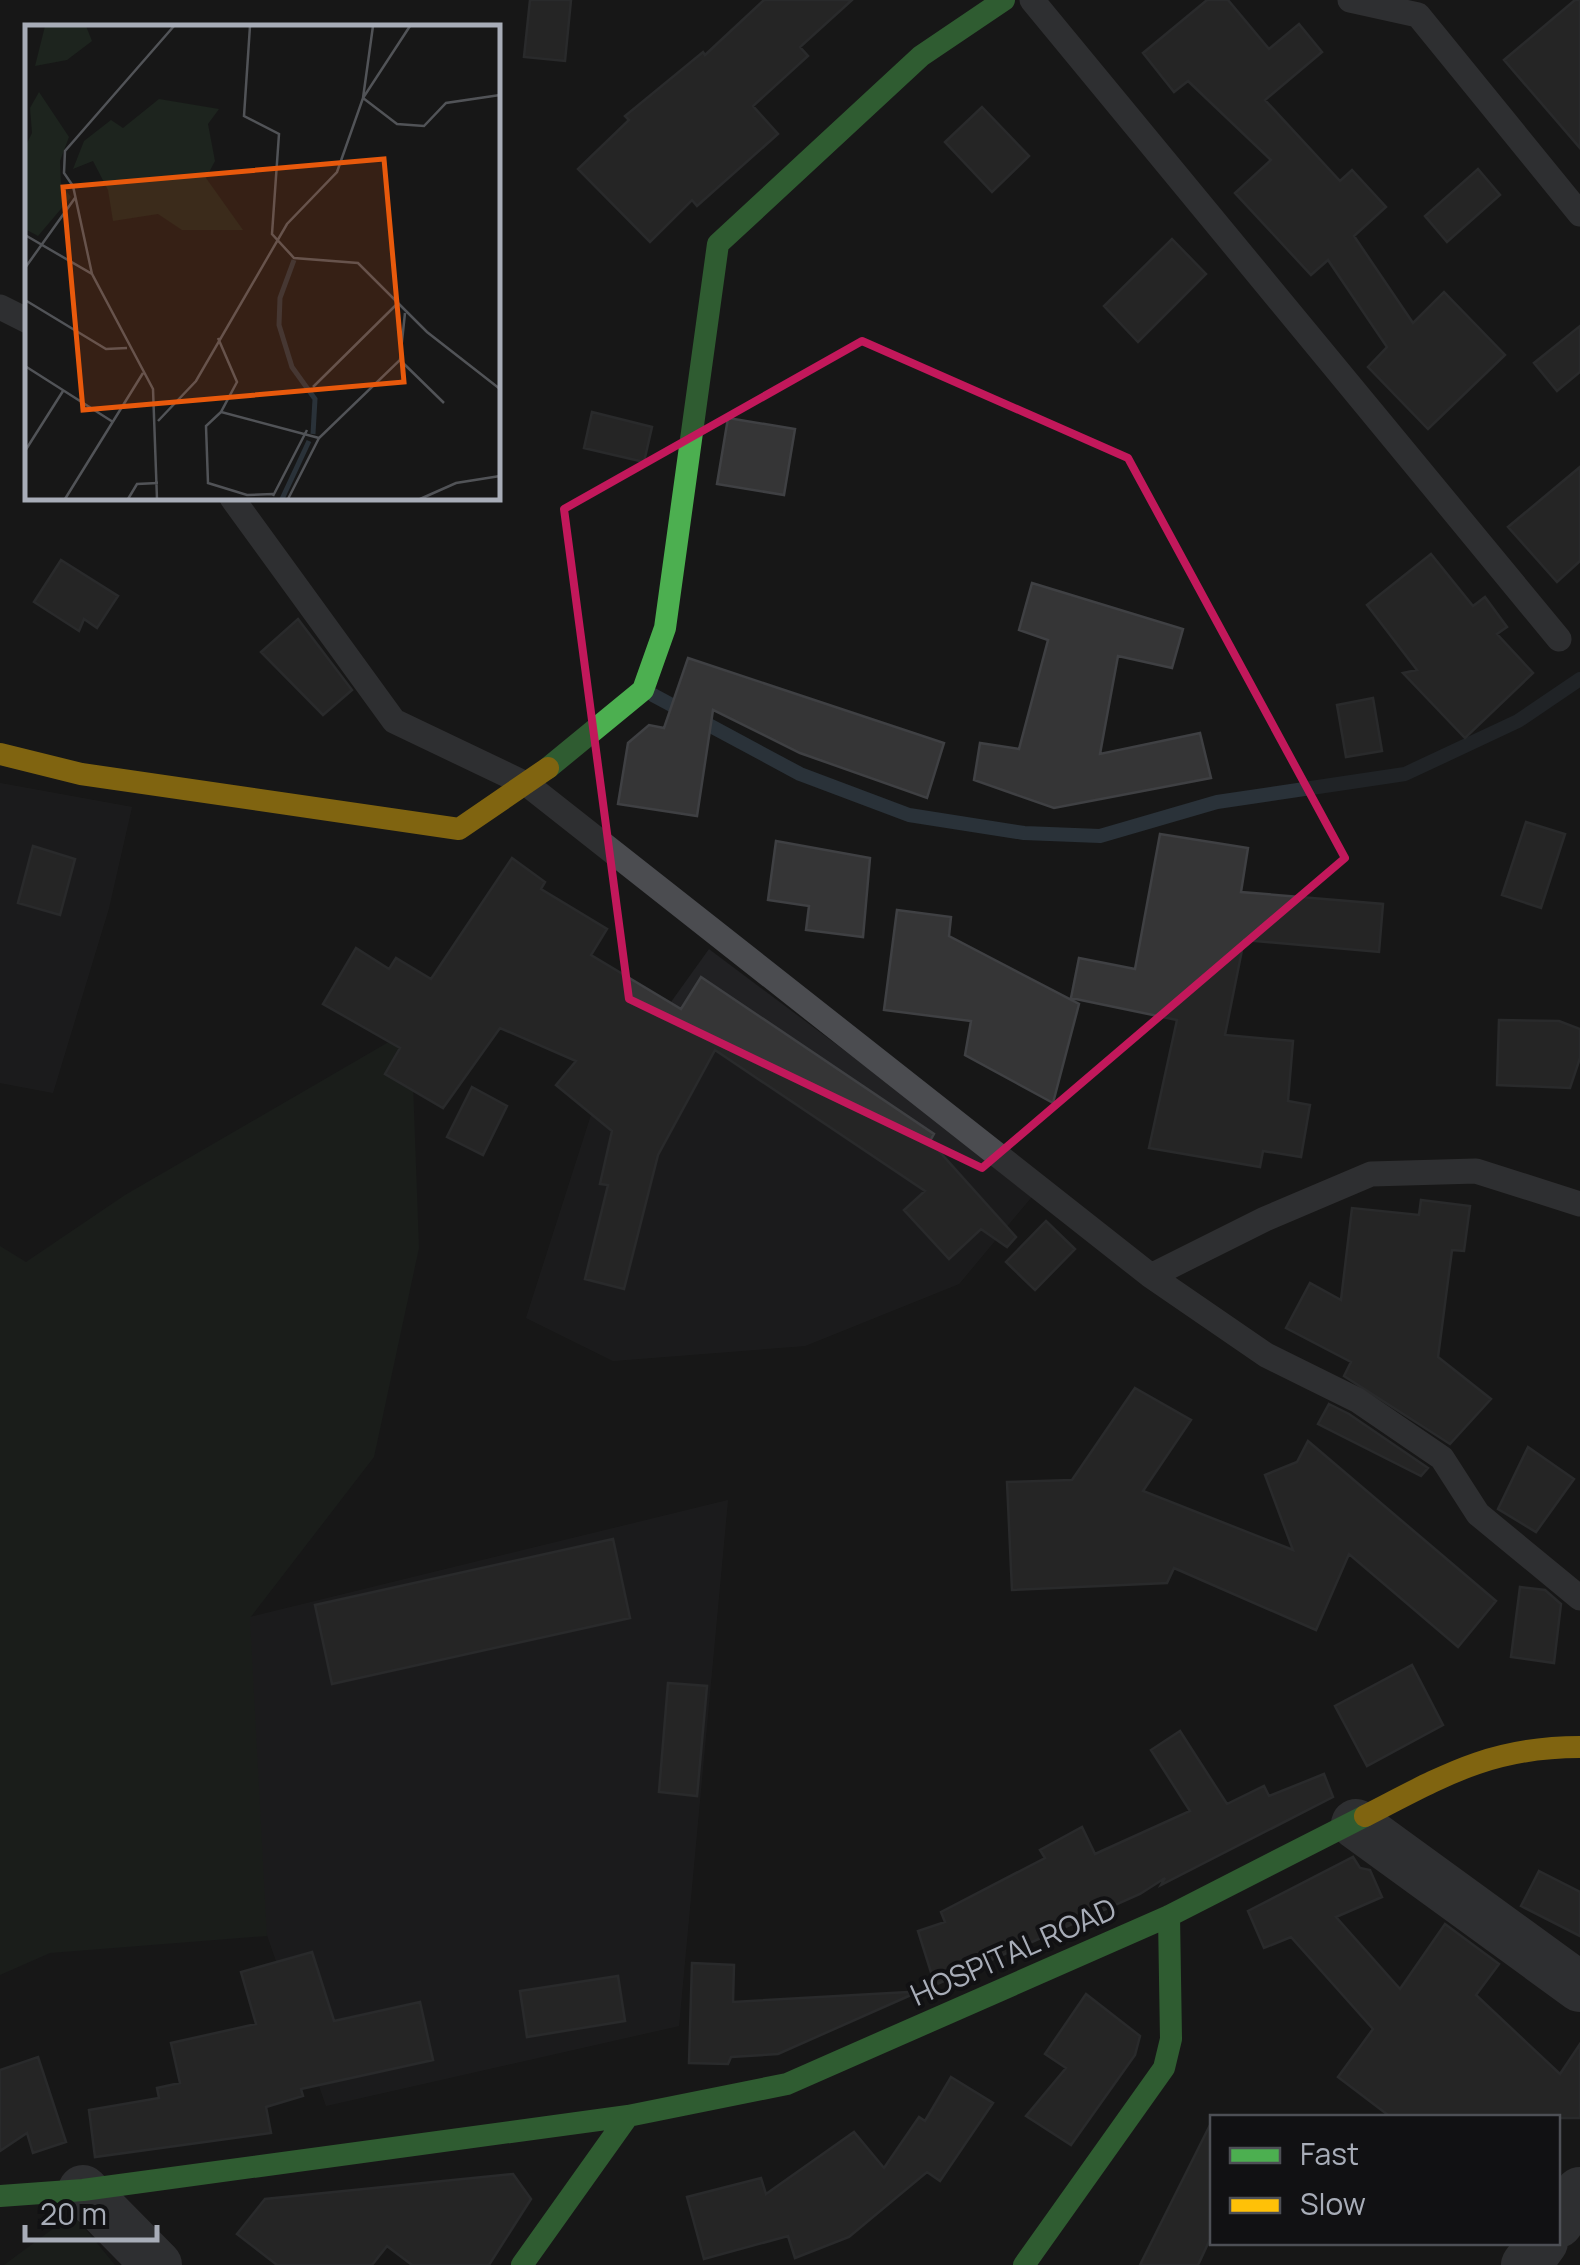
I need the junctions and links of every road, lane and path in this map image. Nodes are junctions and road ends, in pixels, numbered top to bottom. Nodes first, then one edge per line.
1 (1004, 0) edge
2 (1032, 0) edge
3 (1350, 0) edge
4 (1427, 7) edge
5 (1580, 214) edge
6 (0, 307) edge
7 (25, 320) edge
8 (233, 500) edge
9 (1559, 639) dead end
10 (0, 754) edge
11 (528, 785) junction
12 (1580, 1204) edge
13 (1151, 1276) junction
14 (1580, 1598) edge
15 (1580, 1747) edge
16 (1356, 1824) junction
17 (1169, 1916) junction
18 (1580, 1987) edge
19 (628, 2116) junction
20 (84, 2190) junction
21 (1580, 2192) edge
22 (0, 2196) edge
23 (1560, 2219) edge
24 (157, 2265) edge
25 (522, 2265) edge
26 (1024, 2265) edge

1 - 11 street
2 - 9 lane
3 - 4 lane
4 - 5 lane
6 - 7 lane
8 - 11 lane
10 - 11 street
11 - 13 lane
12 - 13 lane
13 - 14 lane
15 - 16 street, HOSPITAL ROAD
16 - 17 street, HOSPITAL ROAD
16 - 18 street
17 - 19 street, HOSPITAL ROAD
17 - 26 street
19 - 20 street, HOSPITAL ROAD
19 - 25 street
20 - 22 street, HOSPITAL ROAD
20 - 24 street
21 - 23 street

